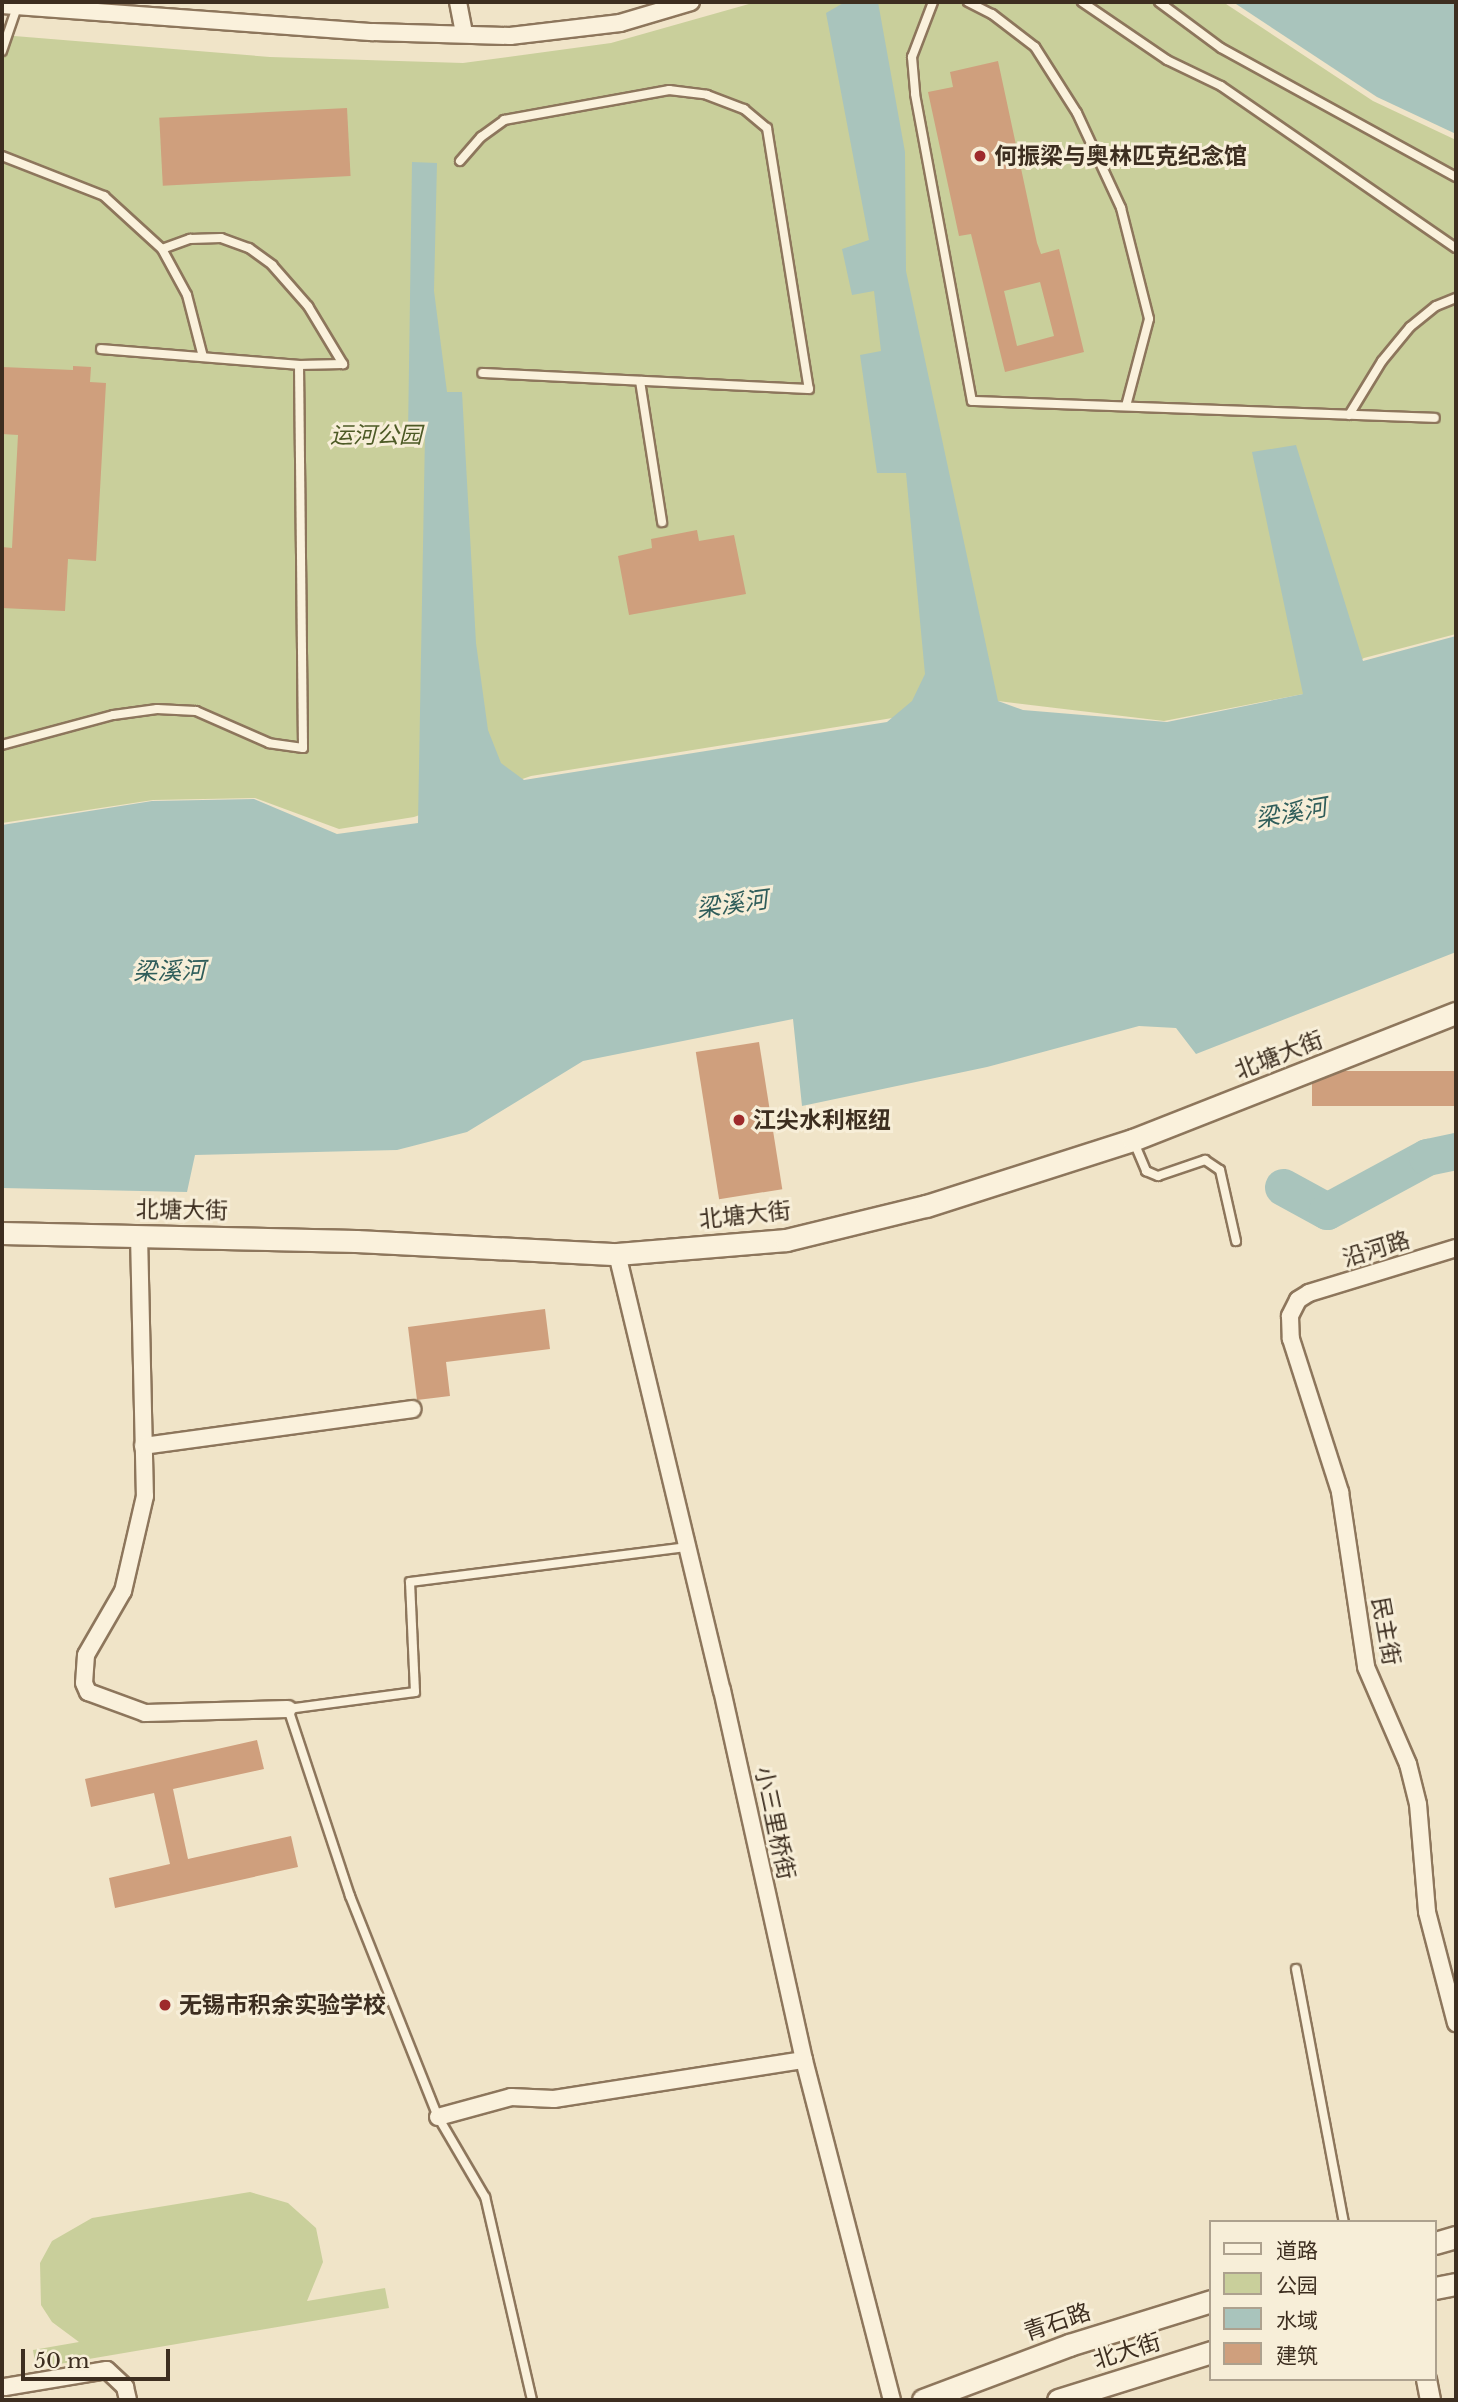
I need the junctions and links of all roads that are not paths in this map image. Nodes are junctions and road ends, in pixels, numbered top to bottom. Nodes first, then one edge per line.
1 (458, 2) edge
2 (691, 2) edge
3 (933, 2) edge
4 (968, 2) edge
5 (1082, 2) edge
6 (1159, 2) edge
7 (9, 6) edge
8 (464, 33) junction
9 (2, 51) edge
10 (2, 156) edge
11 (460, 161) dead end
12 (1456, 177) edge
13 (1456, 248) edge
14 (162, 249) junction
15 (1456, 298) edge
16 (101, 349) dead end
17 (203, 357) junction
18 (299, 366) junction
19 (482, 373) dead end
20 (640, 381) junction
21 (1126, 406) junction
22 (1349, 415) junction
23 (1434, 418) dead end
24 (662, 522) dead end
25 (2, 745) edge
26 (1456, 1013) edge
27 (1133, 1140) junction
28 (2, 1233) edge
29 (139, 1235) junction
30 (1236, 1241) dead end
31 (1456, 1248) edge
32 (617, 1254) junction
33 (1309, 1293) joint
34 (412, 1409) dead end
35 (143, 1446) junction
36 (688, 1547) junction
37 (288, 1709) junction
38 (1296, 1969) dead end
39 (1456, 2023) edge
40 (804, 2060) junction
41 (438, 2117) junction
42 (1344, 2220) edge
43 (1456, 2237) edge
44 (1437, 2242) edge
45 (1456, 2284) edge
46 (1437, 2288) edge
47 (1210, 2301) edge
48 (1210, 2353) edge
49 (1426, 2381) edge
50 (5, 2387) edge
51 (1069, 2398) edge
52 (128, 2400) edge
53 (532, 2400) edge
54 (892, 2400) edge
55 (923, 2400) edge
56 (1430, 2400) edge

1 - 8 street
2 - 8 street
3 - 21 lane
4 - 21 lane
5 - 13 lane
6 - 12 lane
7 - 8 street
7 - 9 lane
10 - 14 lane
11 - 20 lane
14 - 17 lane
14 - 18 lane
15 - 22 lane
16 - 17 lane
17 - 18 lane
18 - 25 lane
19 - 20 lane
20 - 24 lane
21 - 22 lane
22 - 23 lane
26 - 27 main road, 北塘大街
27 - 30 lane
27 - 32 main road, 北塘大街
28 - 29 main road, 北塘大街
29 - 32 main road, 北塘大街
29 - 35 street
31 - 33 street, 沿河路
32 - 36 street, 小三里桥街
33 - 39 street, 民主街
34 - 35 street
35 - 37 street
36 - 37 lane
36 - 40 street, 小三里桥街
37 - 41 lane
38 - 42 lane
40 - 41 street
40 - 54 street, 小三里桥街
41 - 53 lane
43 - 44 main road
45 - 46 main road
47 - 55 main road, 青石路
48 - 51 main road, 北大街
49 - 56 street
50 - 52 street

